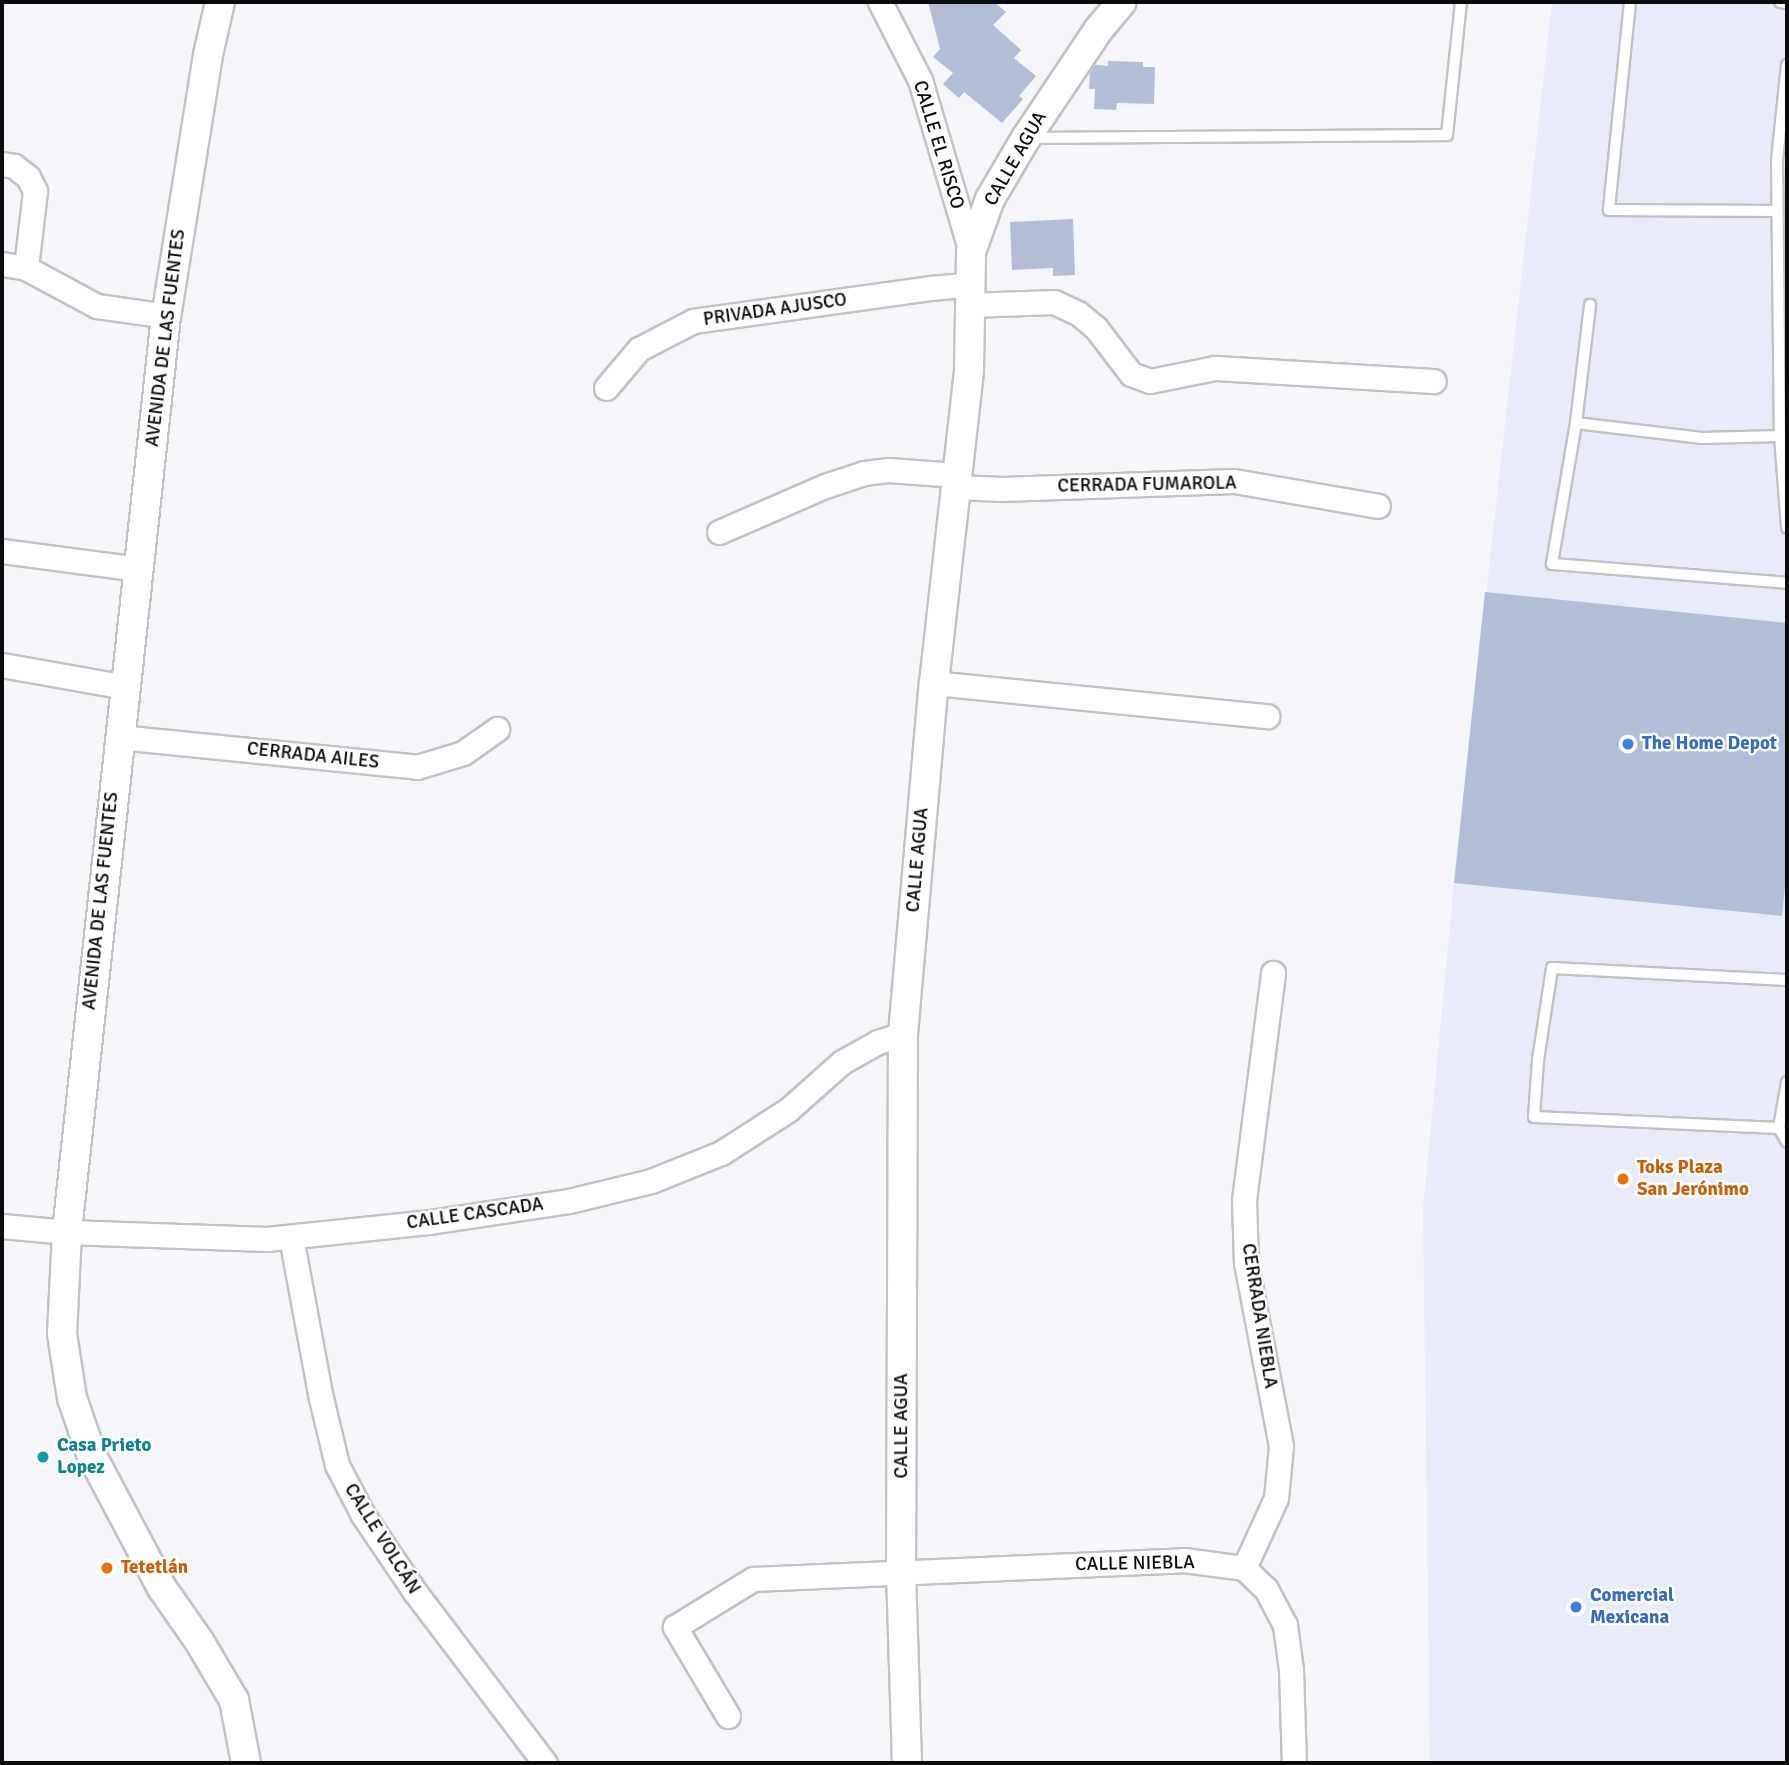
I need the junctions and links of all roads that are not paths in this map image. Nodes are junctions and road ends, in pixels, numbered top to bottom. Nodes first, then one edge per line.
1 (220, 2) edge
2 (880, 2) edge
3 (1122, 2) edge
4 (1461, 2) edge
5 (1630, 2) edge
6 (1780, 2) edge
7 (1787, 3) edge
8 (1787, 65) edge
9 (1026, 138) junction
10 (1782, 160) edge
11 (2, 164) edge
12 (1777, 211) junction
13 (971, 252) junction
14 (2, 264) edge
15 (26, 268) junction
16 (968, 295) junction
17 (1590, 305) dead end
18 (166, 316) junction
19 (1434, 381) dead end
20 (606, 388) dead end
21 (1576, 423) junction
22 (1780, 436) junction
23 (957, 481) junction
24 (1378, 506) dead end
25 (1787, 528) edge
26 (719, 532) dead end
27 (2, 551) edge
28 (139, 569) junction
29 (1787, 583) edge
30 (2, 665) edge
31 (934, 683) junction
32 (125, 687) junction
33 (1267, 716) dead end
34 (497, 729) dead end
35 (118, 737) junction
36 (1273, 973) dead end
37 (1787, 980) edge
38 (903, 1034) junction
39 (1787, 1082) edge
40 (1779, 1128) junction
41 (1787, 1142) edge
42 (2, 1226) edge
43 (67, 1232) junction
44 (291, 1237) junction
45 (1244, 1568) junction
46 (901, 1573) junction
47 (728, 1716) dead end
48 (246, 1763) edge
49 (545, 1763) edge
50 (907, 1763) edge
51 (1294, 1763) edge

1 - 18 street, AVENIDA DE LAS FUENTES
2 - 13 street, CALLE EL RISCO
3 - 9 street, CALLE AGUA
4 - 9 lane
5 - 12 lane
6 - 7 lane
8 - 10 lane
9 - 13 street, CALLE AGUA
10 - 12 lane
11 - 15 street
12 - 22 lane
13 - 16 street, CALLE AGUA
14 - 15 street
15 - 18 street
16 - 19 street, PRIVADA AJUSCO
16 - 20 street, PRIVADA AJUSCO
16 - 23 street, CALLE AGUA
17 - 21 lane
18 - 28 street, AVENIDA DE LAS FUENTES
21 - 22 lane
21 - 29 lane
22 - 25 lane
23 - 24 street, CERRADA FUMAROLA
23 - 26 street, CERRADA FUMAROLA
23 - 31 street, CALLE AGUA
27 - 28 street
28 - 32 street, AVENIDA DE LAS FUENTES
30 - 32 street
31 - 33 street
31 - 38 street, CALLE AGUA
32 - 35 street, AVENIDA DE LAS FUENTES
34 - 35 street, CERRADA AILES
35 - 43 street, AVENIDA DE LAS FUENTES
36 - 45 street, CERRADA NIEBLA
37 - 40 lane
38 - 44 street, CALLE CASCADA
38 - 46 street, CALLE AGUA
39 - 40 lane
40 - 41 lane
42 - 43 street, CALLE CASCADA
43 - 44 street, CALLE CASCADA
43 - 48 street, AVENIDA DE LAS FUENTES
44 - 49 street, CALLE VOLCÁN
45 - 46 street, CALLE NIEBLA
45 - 51 street
46 - 47 street, CALLE NIEBLA
46 - 50 street, CALLE AGUA

